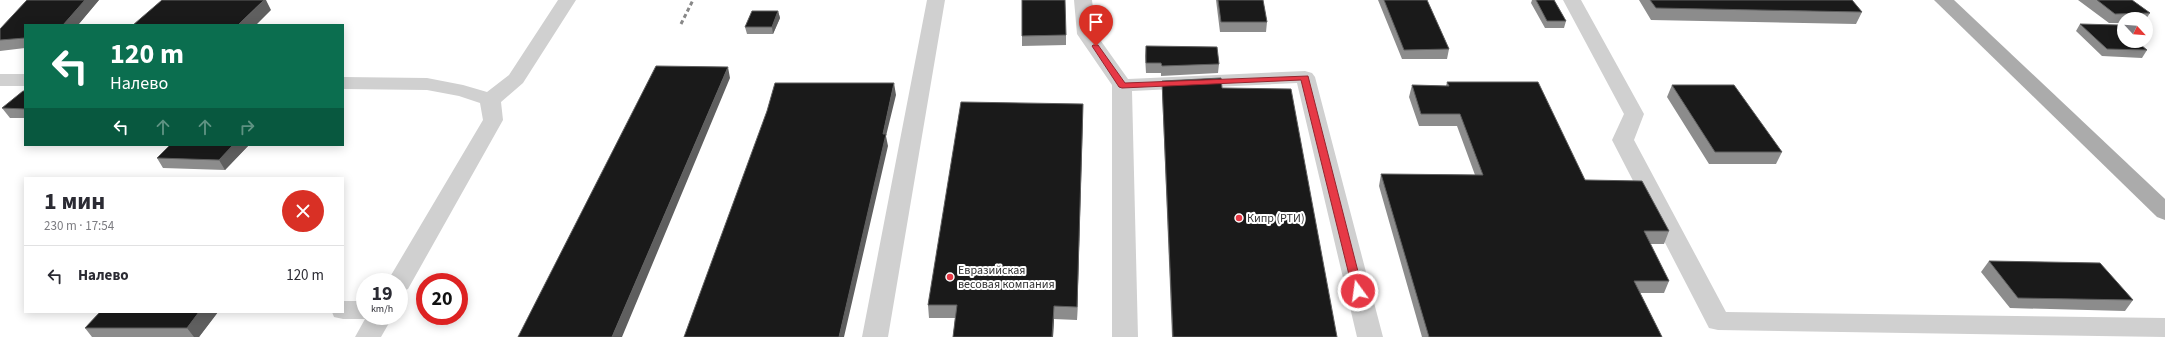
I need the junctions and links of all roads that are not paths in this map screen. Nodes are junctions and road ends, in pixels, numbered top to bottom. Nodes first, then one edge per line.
1 (567, 0) edge
2 (936, 0) edge
3 (1083, 0) edge
4 (1572, 0) edge
5 (1943, 0) edge
6 (15, 80) edge
7 (344, 83) edge
8 (1122, 85) junction
9 (0, 96) edge
10 (490, 100) junction
11 (2165, 212) edge
12 (405, 273) edge
13 (344, 310) edge
14 (356, 310) edge
15 (375, 325) edge
16 (2165, 328) edge
17 (368, 337) edge
18 (875, 337) edge
19 (1125, 337) edge
20 (1370, 337) edge

1 - 10 street
2 - 18 street
3 - 8 street
4 - 16 street
5 - 11 main road
6 - 9 street
7 - 10 street
8 - 19 street
8 - 20 street
10 - 12 street
13 - 14 street
15 - 17 street

